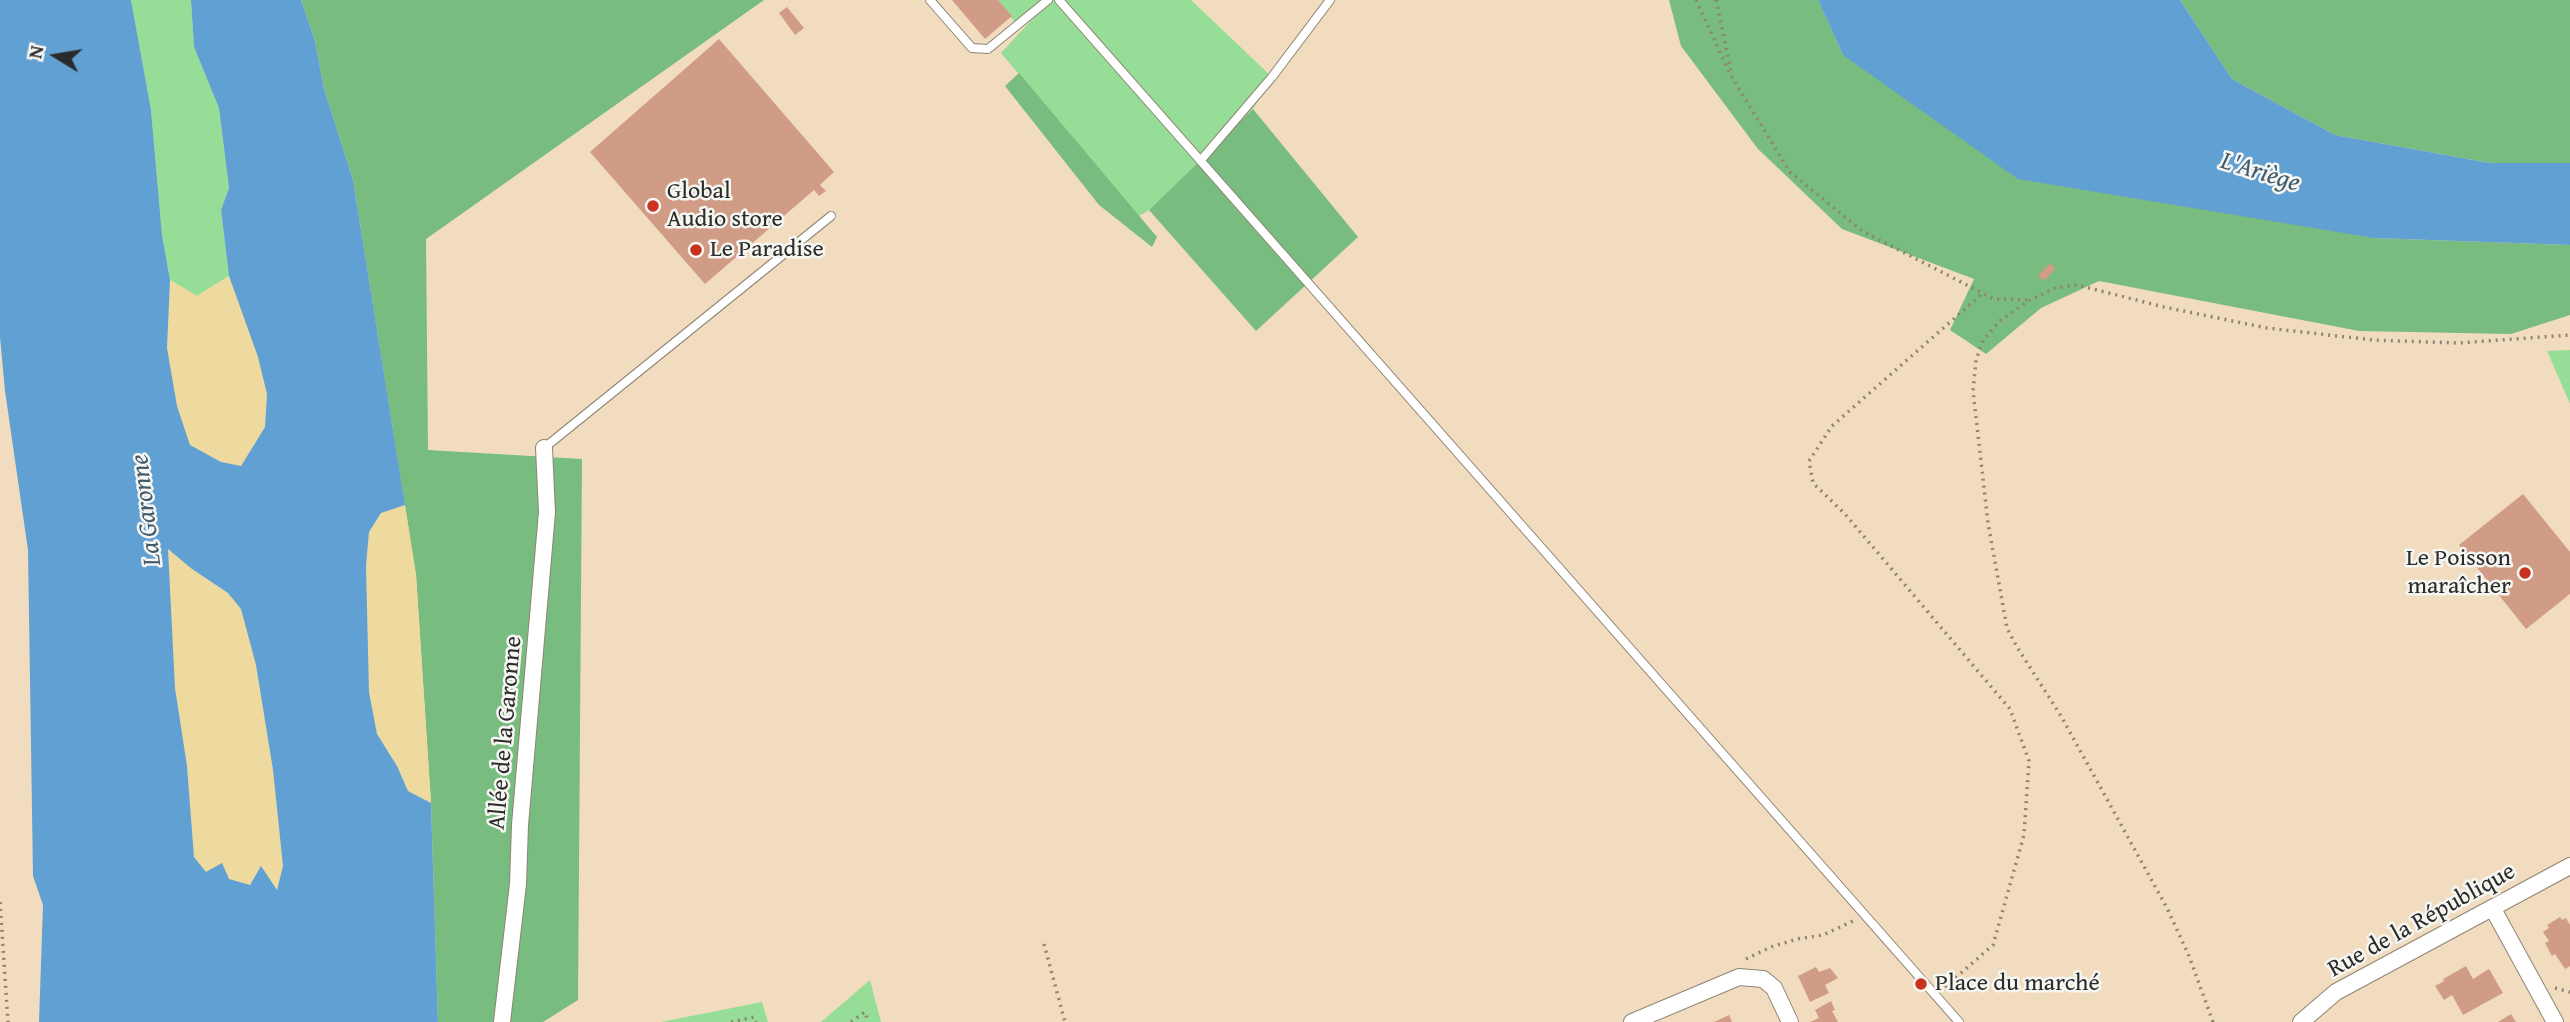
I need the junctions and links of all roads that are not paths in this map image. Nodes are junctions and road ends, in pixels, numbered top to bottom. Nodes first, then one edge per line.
1 (930, 0) edge
2 (1048, 0) edge
3 (1059, 0) edge
4 (1329, 0) edge
5 (1201, 160) junction
6 (831, 216) dead end
7 (544, 448) joint
8 (2570, 866) edge
9 (2493, 909) junction
10 (502, 1022) edge
11 (1632, 1022) edge
12 (1790, 1022) edge
13 (1959, 1022) edge
14 (2301, 1022) edge
15 (2555, 1022) edge

1 - 2 lane
3 - 5 lane
4 - 5 lane
5 - 13 lane
6 - 7 lane
7 - 10 street, Allée de la Garonne
8 - 9 street, Rue de la République
9 - 14 street, Rue de la République
9 - 15 street
11 - 12 street

